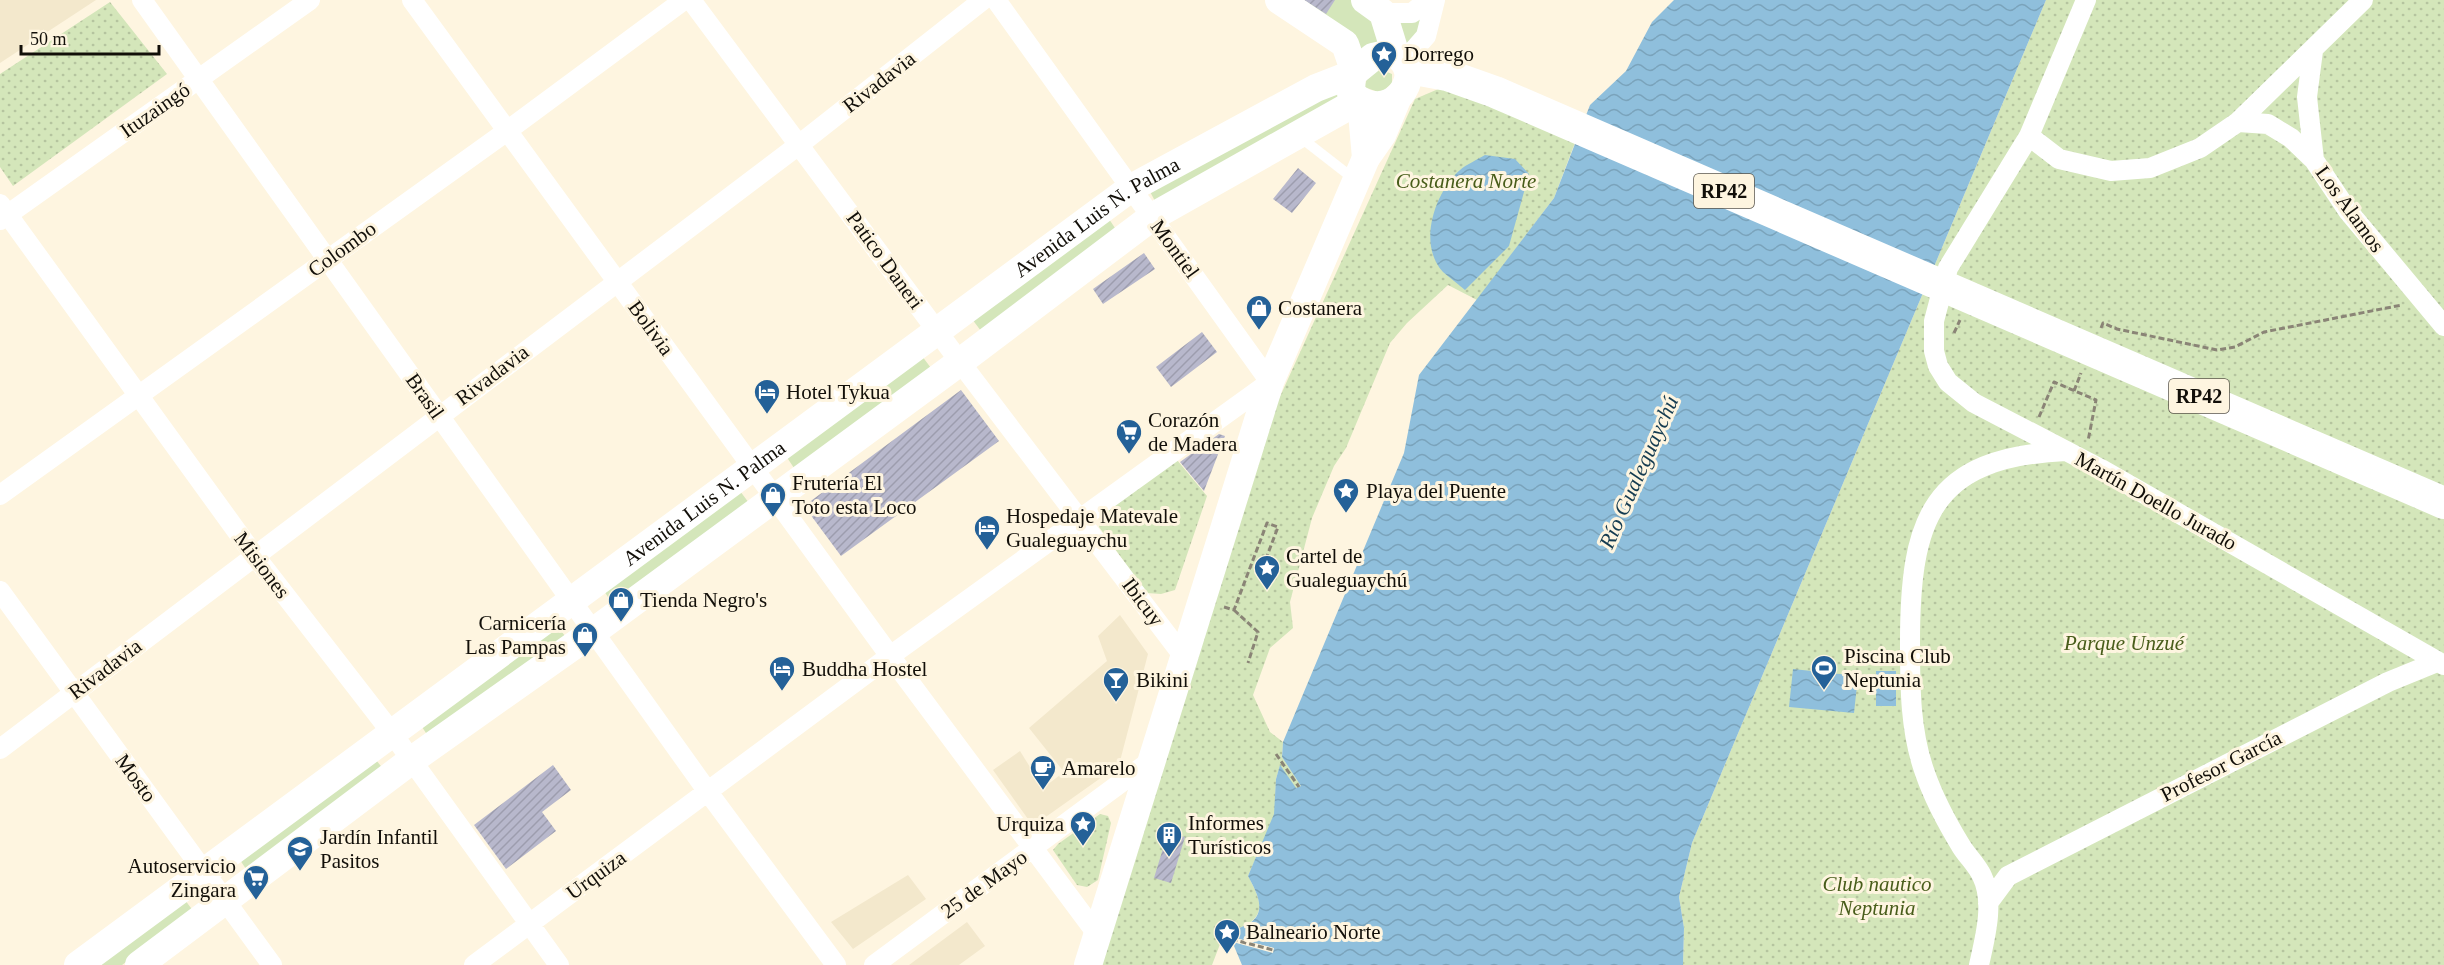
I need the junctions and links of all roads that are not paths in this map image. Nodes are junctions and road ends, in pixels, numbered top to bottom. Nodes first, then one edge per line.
1 (142, 0) edge
2 (310, 0) edge
3 (412, 0) edge
4 (684, 0) edge
5 (691, 0) edge
6 (983, 0) edge
7 (996, 0) edge
8 (1279, 0) edge
9 (1428, 0) edge
10 (1435, 0) edge
11 (2086, 0) edge
12 (2363, 0) edge
13 (1374, 6) edge
14 (2313, 51) junction
15 (1403, 60) junction
16 (198, 79) junction
17 (1356, 86) junction
18 (1397, 99) junction
19 (2238, 122) junction
20 (507, 131) junction
21 (1298, 135) junction
22 (2029, 136) junction
23 (800, 144) junction
24 (2314, 160) junction
25 (1361, 170) junction
26 (1131, 188) junction
27 (3, 213) edge
28 (1152, 217) junction
29 (327, 259) junction
30 (617, 281) junction
31 (2444, 326) edge
32 (937, 331) junction
33 (960, 362) junction
34 (1270, 382) junction
35 (138, 396) junction
36 (438, 415) junction
37 (2008, 420) junction
38 (2017, 456) junction
39 (2077, 456) junction
40 (752, 467) junction
41 (0, 495) edge
42 (775, 498) junction
43 (2444, 503) edge
44 (1080, 518) junction
45 (254, 555) junction
46 (0, 591) edge
47 (571, 601) junction
48 (593, 632) junction
49 (890, 656) junction
50 (1184, 657) junction
51 (2438, 662) edge
52 (74, 693) junction
53 (392, 733) junction
54 (0, 749) edge
55 (1153, 759) junction
56 (412, 760) junction
57 (708, 792) junction
58 (1033, 849) junction
59 (204, 872) junction
60 (2008, 876) junction
61 (1983, 877) junction
62 (226, 902) junction
63 (1988, 903) junction
64 (529, 924) junction
65 (1097, 934) junction
66 (78, 965) edge
67 (139, 965) edge
68 (272, 965) edge
69 (474, 965) edge
70 (559, 965) edge
71 (836, 965) edge
72 (874, 965) edge
73 (1088, 965) edge
74 (1979, 965) edge

1 - 16 street, Brasil
2 - 16 street, Ituzaingó
3 - 20 street, Bolivia
4 - 20 street, Colombo
5 - 23 street, Patico Daneri
6 - 23 street, Rivadavia
7 - 26 street, Montiel
8 - 17 main road
9 - 13 street
10 - 15 street
11 - 22 street
12 - 14 street
13 - 15 main road
14 - 19 street
14 - 24 street
15 - 17 main road
15 - 18 main road
15 - 43 main road, RP42
16 - 27 street, Ituzaingó
16 - 29 street, Brasil
17 - 18 main road
17 - 21 main road, Avenida Luis N. Palma
17 - 25 main road
17 - 26 main road, Avenida Luis N. Palma
18 - 25 main road
19 - 22 street
19 - 24 street, Los Alamos
20 - 29 street, Colombo
20 - 30 street, Bolivia
21 - 25 lane
21 - 28 main road, Avenida Luis N. Palma
22 - 37 street
23 - 30 street, Rivadavia
23 - 32 street, Patico Daneri
24 - 31 street, Los Alamos
25 - 34 main road
26 - 28 street, Montiel
26 - 32 main road, Avenida Luis N. Palma
27 - 35 street, Misiones
28 - 33 main road, Avenida Luis N. Palma
28 - 34 street, Montiel
29 - 35 street, Colombo
29 - 36 street, Brasil
30 - 36 street, Rivadavia
30 - 40 street, Bolivia
32 - 33 street, Patico Daneri
32 - 40 main road, Avenida Luis N. Palma
33 - 42 main road, Avenida Luis N. Palma
33 - 44 street, Patico Daneri
34 - 44 street, Urquiza
34 - 50 main road
35 - 41 street, Colombo
35 - 45 street, Misiones
36 - 45 street, Rivadavia
36 - 47 street, Brasil
37 - 38 street
37 - 39 street
38 - 39 street, Martín Doello Jurado
38 - 61 street, Martín Doello Jurado
39 - 51 street, Martín Doello Jurado
40 - 42 street, Bolivia
40 - 47 main road, Avenida Luis N. Palma
42 - 48 main road, Avenida Luis N. Palma
42 - 49 street, Bolivia
44 - 49 street, Urquiza
44 - 50 street, Ibicuy
45 - 52 street, Rivadavia
45 - 53 street, Misiones
46 - 52 street, Mosto
47 - 48 street, Brasil
47 - 53 main road, Avenida Luis N. Palma
48 - 56 main road, Avenida Luis N. Palma
48 - 57 street, Brasil
49 - 57 street, Urquiza
49 - 58 street, Bolivia
50 - 55 main road
51 - 60 street, Profesor García
52 - 54 street, Rivadavia
52 - 59 street, Mosto
53 - 56 street, Misiones
53 - 59 main road, Avenida Luis N. Palma
55 - 58 street, 25 de Mayo
55 - 65 main road
56 - 62 main road, Avenida Luis N. Palma
56 - 64 street, Misiones
57 - 64 street, Urquiza
57 - 71 street, Brasil
58 - 65 street, Bolivia
58 - 72 street, 25 de Mayo
59 - 62 street, Mosto
59 - 66 main road, Avenida Luis N. Palma
60 - 61 street
60 - 63 street
61 - 63 street
62 - 67 main road, Avenida Luis N. Palma
62 - 68 street, Mosto
63 - 74 street
64 - 69 street, Urquiza
64 - 70 street, Misiones
65 - 73 main road

